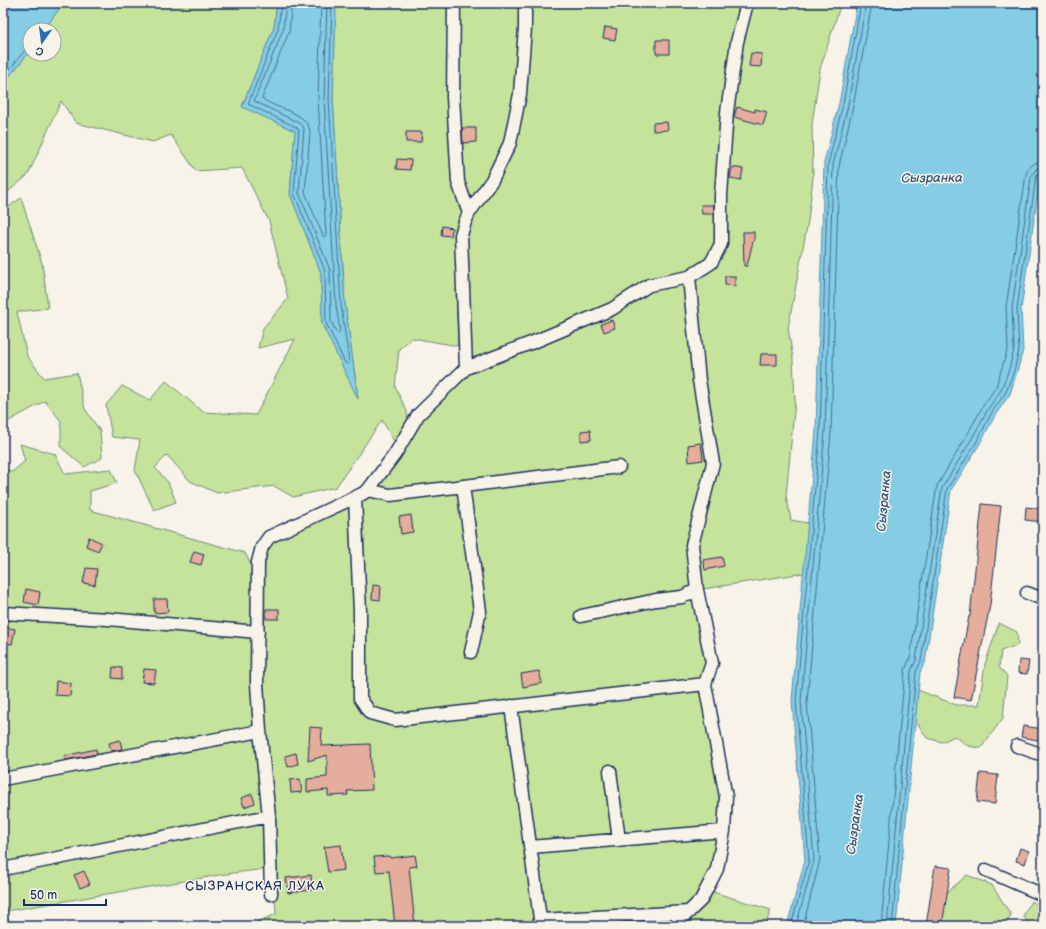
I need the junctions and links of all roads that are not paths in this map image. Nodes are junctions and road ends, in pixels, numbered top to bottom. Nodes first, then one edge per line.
1 (454, 3) edge
2 (525, 3) edge
3 (747, 3) edge
4 (469, 213) junction
5 (689, 277) junction
6 (466, 368) junction
7 (620, 467) dead end
8 (462, 486) junction
9 (368, 490) junction
10 (355, 498) junction
11 (697, 590) junction
12 (1027, 593) dead end
13 (1043, 599) edge
14 (3, 613) edge
15 (581, 616) dead end
16 (258, 632) junction
17 (471, 652) dead end
18 (705, 684) junction
19 (511, 706) junction
20 (260, 731) junction
21 (1017, 746) dead end
22 (1043, 756) edge
23 (610, 771) dead end
24 (3, 779) edge
25 (269, 816) junction
26 (724, 831) junction
27 (619, 840) junction
28 (530, 847) junction
29 (3, 869) edge
30 (986, 870) dead end
31 (271, 894) dead end
32 (1043, 895) edge
33 (689, 912) junction
34 (540, 923) edge
35 (674, 926) edge

1 - 4 street
2 - 4 street
3 - 5 street
4 - 6 street
5 - 6 street
5 - 11 street
6 - 9 street
7 - 8 street
8 - 9 street
8 - 17 street
9 - 10 street
10 - 16 street
10 - 19 street
11 - 15 street
11 - 18 street
12 - 13 street
14 - 16 street
16 - 20 street
18 - 19 street
18 - 26 street
19 - 28 street
20 - 24 street
20 - 25 street
21 - 22 street
23 - 27 street
25 - 29 street
25 - 31 street
26 - 27 street
26 - 33 street
27 - 28 street
28 - 34 street
30 - 32 street
33 - 34 street
33 - 35 street

